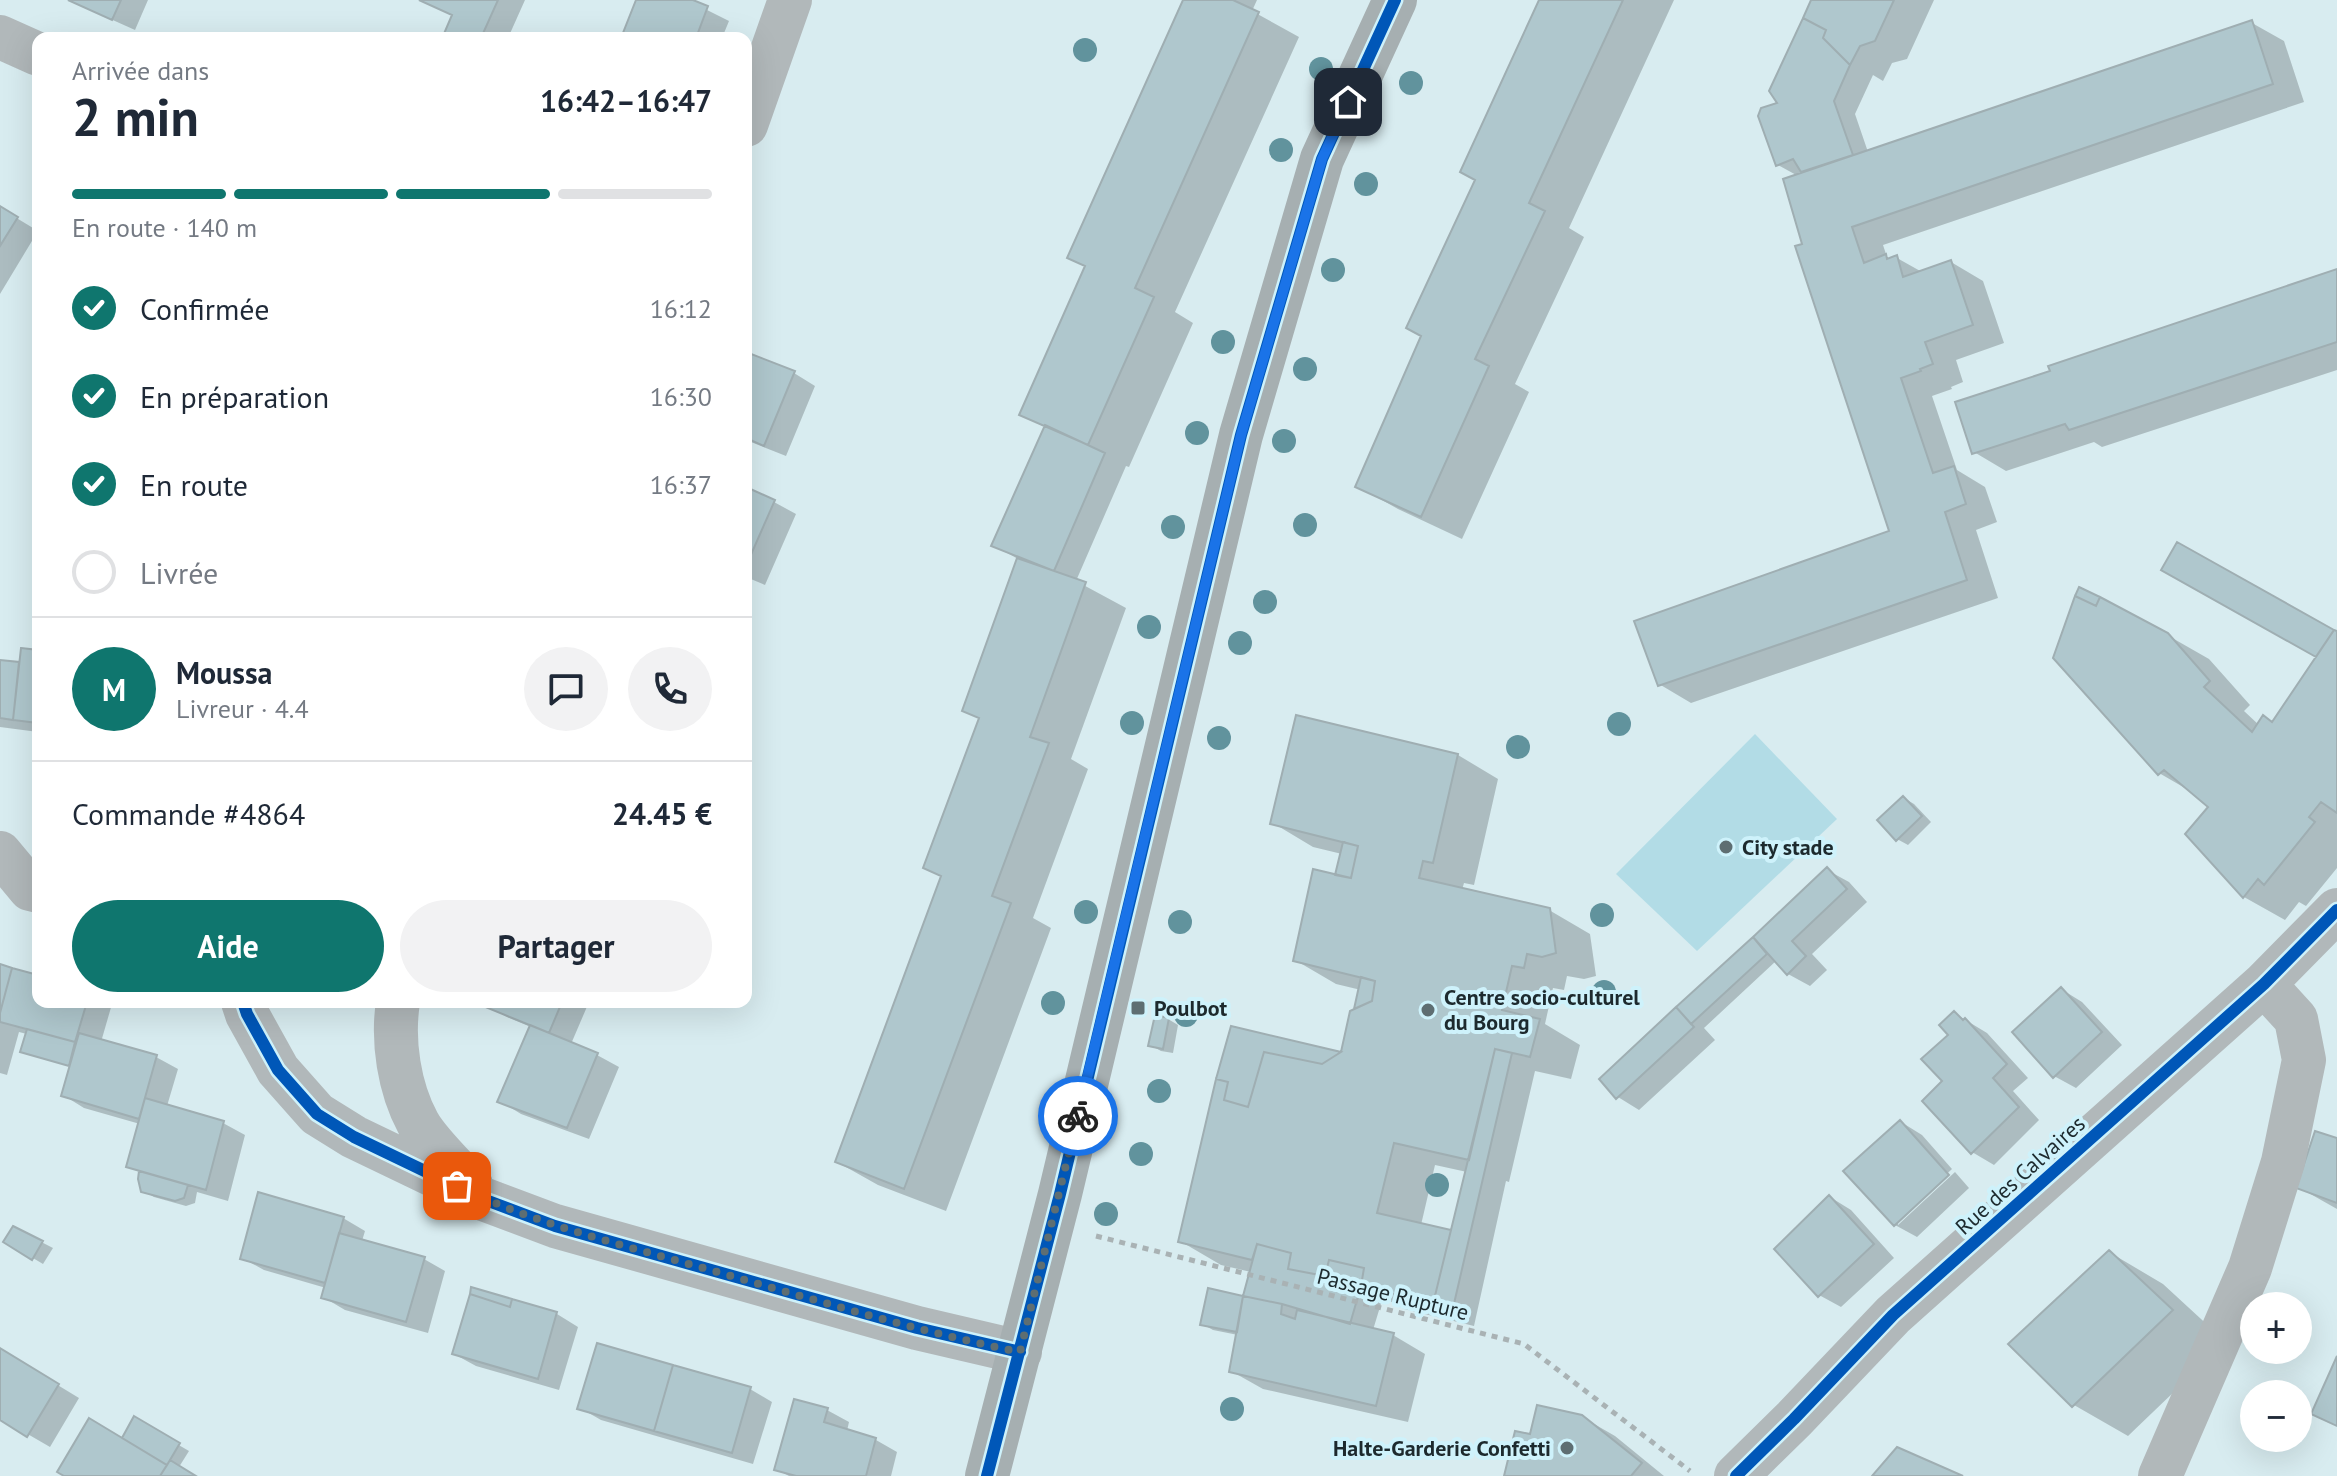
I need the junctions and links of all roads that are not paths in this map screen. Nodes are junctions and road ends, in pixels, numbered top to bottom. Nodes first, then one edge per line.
1 (790, 0) edge
2 (1395, 0) edge
3 (0, 37) edge
4 (32, 51) edge
5 (752, 108) edge
6 (0, 853) edge
7 (32, 890) edge
8 (2337, 910) edge
9 (2264, 984) junction
10 (245, 1008) edge
11 (398, 1008) edge
12 (483, 1199) junction
13 (1020, 1352) junction
14 (987, 1476) edge
15 (1736, 1476) edge
16 (2160, 1476) edge

1 - 5 street
2 - 13 street
3 - 4 street
6 - 7 street
8 - 9 street, Rue des Calvaires
9 - 15 street, Rue des Calvaires
9 - 16 street
10 - 12 street
11 - 12 street
12 - 13 street
13 - 14 street

